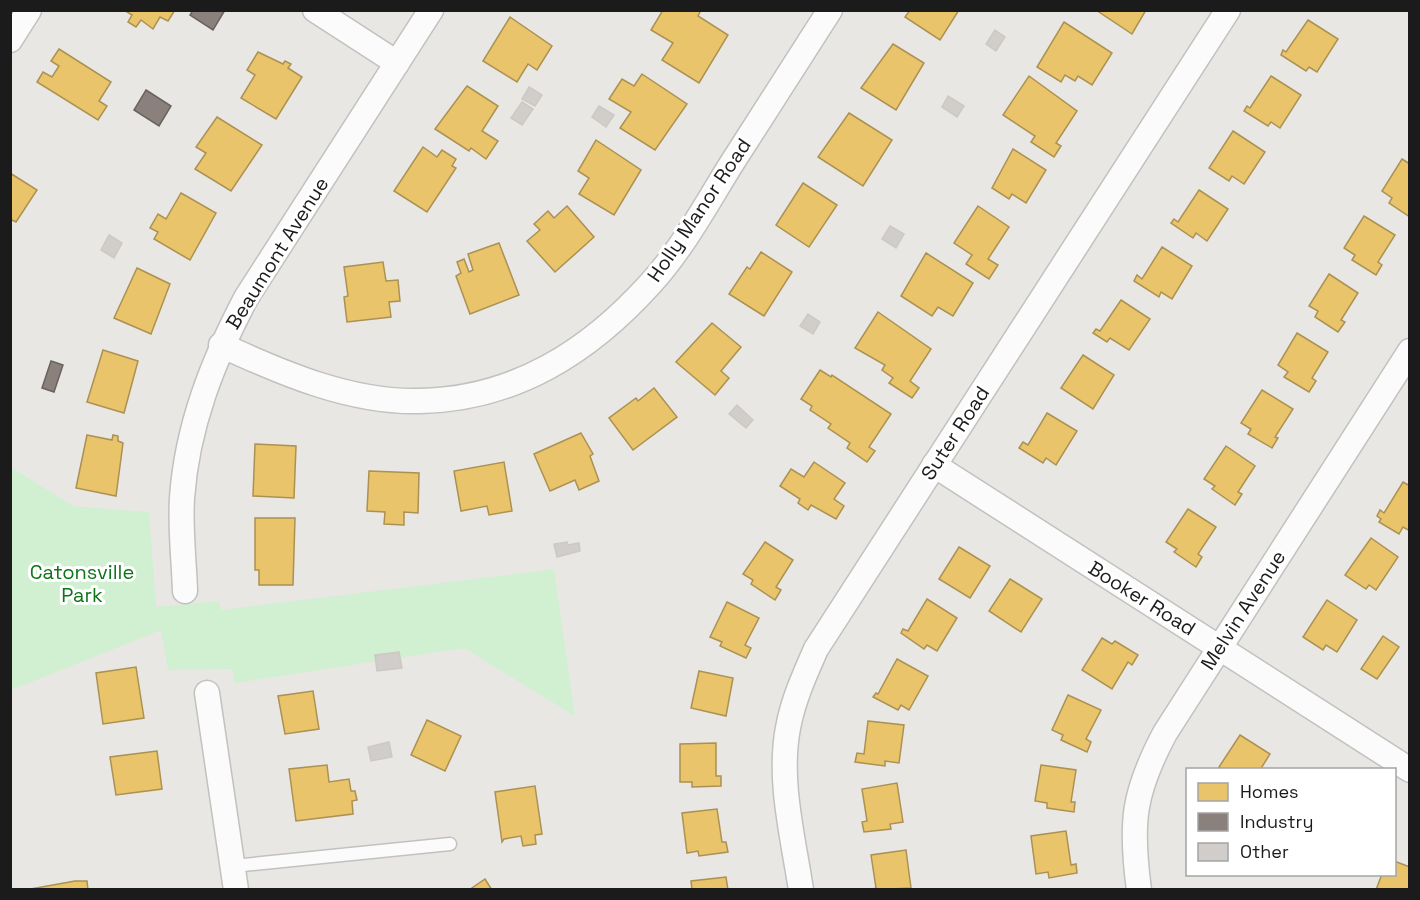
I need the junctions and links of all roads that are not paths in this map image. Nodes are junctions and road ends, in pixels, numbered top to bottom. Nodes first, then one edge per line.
1 (29, 10) edge
2 (315, 10) edge
3 (431, 10) edge
4 (830, 10) edge
5 (1228, 10) edge
6 (10, 40) edge
7 (397, 63) junction
8 (221, 345) junction
9 (1410, 351) edge
10 (934, 465) junction
11 (185, 591) dead end
12 (1220, 647) junction
13 (207, 693) dead end
14 (1410, 770) edge
15 (450, 844) dead end
16 (235, 878) edge
17 (801, 890) edge
18 (1139, 890) edge

1 - 6 street
2 - 7 street
3 - 7 street, Beaumont Avenue
4 - 8 street, Holly Manor Road
5 - 10 street, Suter Road
7 - 8 street, Beaumont Avenue
8 - 11 street, Beaumont Avenue
9 - 12 street, Melvin Avenue
10 - 12 street, Booker Road
10 - 17 street, Suter Road
12 - 14 street, Booker Road
12 - 18 street, Melvin Avenue
13 - 16 street
15 - 16 lane

